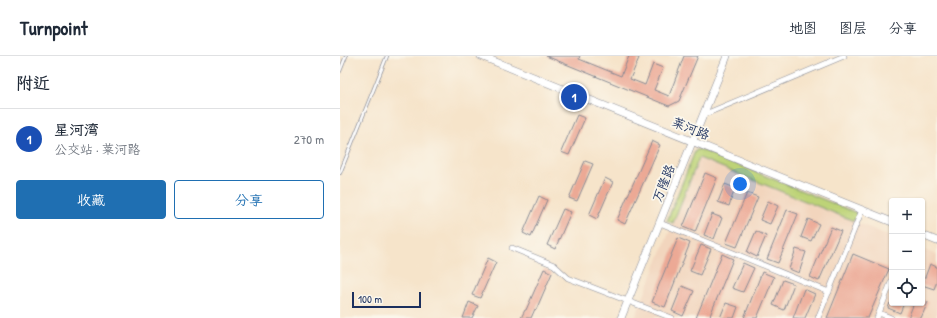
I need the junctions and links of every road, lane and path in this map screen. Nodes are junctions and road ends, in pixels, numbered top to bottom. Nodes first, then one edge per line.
1 (346, 56) edge
2 (386, 56) edge
3 (482, 56) edge
4 (727, 56) edge
5 (844, 56) edge
6 (340, 71) edge
7 (703, 115) junction
8 (693, 141) junction
9 (340, 172) edge
10 (862, 210) junction
11 (889, 221) edge
12 (660, 223) junction
13 (925, 236) edge
14 (937, 241) edge
15 (512, 248) dead end
16 (889, 288) edge
17 (829, 292) junction
18 (628, 300) junction
19 (878, 315) edge
20 (621, 318) edge
21 (672, 318) edge
22 (818, 318) edge
23 (891, 318) edge

1 - 6 lane
2 - 9 lane
3 - 8 street, 莱河路
4 - 7 street, 万隆路
5 - 7 street
7 - 8 street, 万隆路
8 - 10 street, 莱河路
8 - 12 street, 万隆路
10 - 11 street, 莱河路
10 - 17 street
12 - 17 street
12 - 18 street, 万隆路
13 - 14 street
15 - 18 street
16 - 19 street
17 - 22 street
18 - 20 street, 万隆路
18 - 21 street
19 - 23 street

